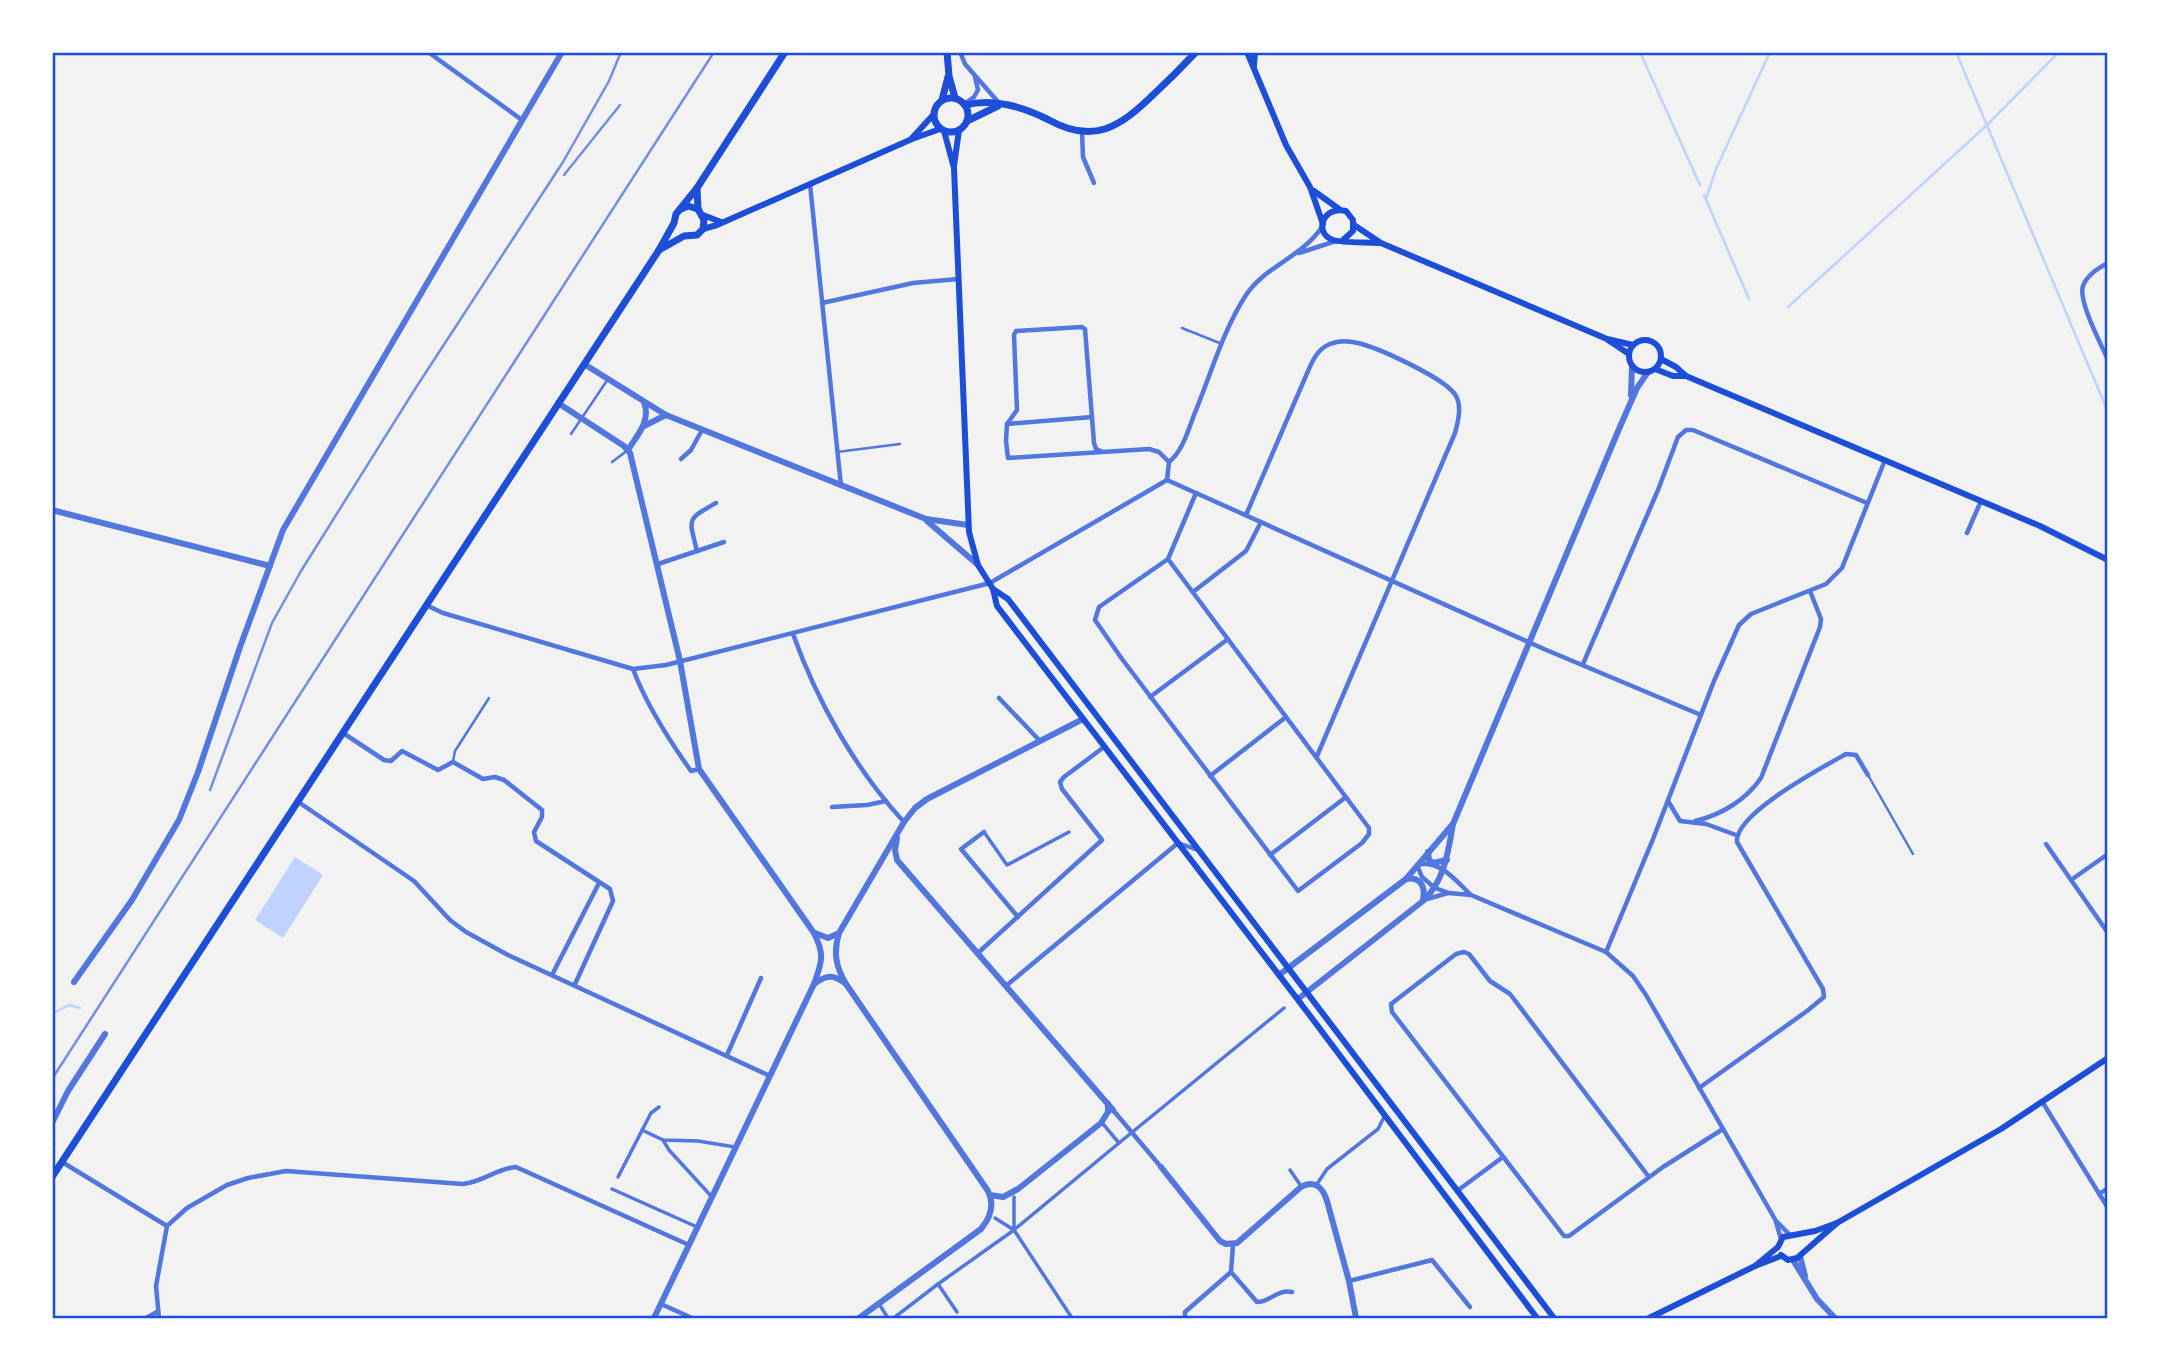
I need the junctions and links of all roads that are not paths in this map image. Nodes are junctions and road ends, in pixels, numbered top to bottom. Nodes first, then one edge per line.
1 (428, 52) edge
2 (562, 52) edge
3 (785, 52) edge
4 (947, 52) edge
5 (960, 52) edge
6 (1196, 52) edge
7 (1247, 52) edge
8 (1255, 52) edge
9 (1254, 68) junction
10 (972, 73) junction
11 (949, 76) junction
12 (956, 98) junction
13 (942, 100) junction
14 (965, 104) junction
15 (1002, 105) junction
16 (934, 114) junction
17 (522, 120) junction
18 (967, 121) junction
19 (942, 130) junction
20 (960, 130) junction
21 (1082, 132) junction
22 (912, 139) junction
23 (954, 168) junction
24 (810, 183) junction
25 (1094, 183) dead end
26 (1310, 187) junction
27 (697, 188) junction
28 (1339, 210) junction
29 (678, 211) junction
30 (700, 212) junction
31 (722, 222) junction
32 (674, 223) junction
33 (1323, 225) junction
34 (1354, 225) junction
35 (703, 229) junction
36 (684, 236) junction
37 (1340, 241) junction
38 (1381, 243) junction
39 (659, 250) junction
40 (1298, 254) junction
41 (2108, 263) edge
42 (958, 279) junction
43 (822, 303) junction
44 (1182, 328) dead end
45 (1607, 339) junction
46 (1222, 344) junction
47 (1633, 345) junction
48 (1629, 354) junction
49 (1661, 359) junction
50 (2108, 360) edge
51 (584, 364) junction
52 (1632, 366) junction
53 (1651, 371) junction
54 (1686, 376) junction
55 (608, 379) junction
56 (1631, 401) junction
57 (644, 402) junction
58 (558, 403) junction
59 (666, 415) junction
60 (1092, 417) junction
61 (581, 419) junction
62 (1007, 424) junction
63 (644, 426) junction
64 (702, 430) junction
65 (571, 434) dead end
66 (900, 444) dead end
67 (628, 450) junction
68 (837, 452) junction
69 (1103, 452) junction
70 (681, 459) dead end
71 (1885, 460) junction
72 (612, 462) dead end
73 (1169, 462) junction
74 (1167, 480) junction
75 (841, 486) junction
76 (1196, 493) junction
77 (1981, 501) junction
78 (716, 503) dead end
79 (1867, 503) junction
80 (52, 510) edge
81 (1246, 515) junction
82 (926, 519) junction
83 (1261, 522) junction
84 (968, 524) junction
85 (1967, 533) dead end
86 (724, 542) dead end
87 (697, 551) junction
88 (1168, 559) junction
89 (2108, 560) edge
90 (658, 564) junction
91 (978, 565) junction
92 (270, 566) junction
93 (1392, 580) junction
94 (992, 586) junction
95 (1810, 591) junction
96 (1193, 592) junction
97 (426, 605) junction
98 (793, 634) junction
99 (1228, 639) junction
100 (1530, 642) junction
101 (680, 661) junction
102 (1583, 664) junction
103 (633, 669) junction
104 (1150, 696) junction
105 (489, 698) dead end
106 (999, 698) dead end
107 (1701, 715) junction
108 (1286, 716) junction
109 (1083, 719) junction
110 (342, 733) junction
111 (1040, 741) junction
112 (1104, 747) junction
113 (1316, 757) junction
114 (453, 762) junction
115 (699, 769) junction
116 (1868, 775) joint
117 (1210, 776) junction
118 (1346, 797) junction
119 (1668, 800) junction
120 (297, 801) junction
121 (886, 801) junction
122 (832, 807) dead end
123 (1695, 821) junction
124 (904, 822) junction
125 (1453, 824) junction
126 (984, 832) joint
127 (1069, 832) dead end
128 (898, 833) junction
129 (1736, 835) junction
130 (1178, 843) junction
131 (2046, 844) dead end
132 (1199, 850) junction
133 (1428, 852) junction
134 (1913, 854) dead end
135 (2108, 854) edge
136 (1270, 855) junction
137 (897, 860) junction
138 (1447, 860) junction
139 (1417, 865) junction
140 (878, 868) junction
141 (1444, 869) junction
142 (1406, 879) junction
143 (2071, 880) junction
144 (599, 883) junction
145 (1435, 888) junction
146 (1449, 893) junction
147 (1471, 895) junction
148 (1423, 901) junction
149 (1018, 917) junction
150 (814, 933) junction
151 (839, 933) junction
152 (2108, 933) edge
153 (979, 952) junction
154 (1606, 952) junction
155 (1289, 968) junction
156 (552, 975) junction
157 (1279, 975) junction
158 (761, 978) dead end
159 (74, 982) dead end
160 (575, 984) junction
161 (814, 984) junction
162 (846, 984) junction
163 (1007, 985) junction
164 (1307, 992) junction
165 (1298, 999) junction
166 (1284, 1008) dead end
167 (105, 1034) dead end
168 (727, 1055) junction
169 (2108, 1058) edge
170 (770, 1076) junction
171 (1699, 1088) junction
172 (1390, 1102) junction
173 (2043, 1102) junction
174 (659, 1107) dead end
175 (1110, 1107) junction
176 (1385, 1115) junction
177 (52, 1123) edge
178 (1103, 1125) dead end
179 (1723, 1129) junction
180 (642, 1130) junction
181 (1132, 1133) junction
182 (663, 1140) junction
183 (1119, 1143) junction
184 (736, 1148) junction
185 (1503, 1157) junction
186 (62, 1161) junction
187 (1161, 1167) joint
188 (1290, 1170) dead end
189 (52, 1177) edge
190 (618, 1177) dead end
191 (1649, 1177) junction
192 (1317, 1184) junction
193 (1301, 1186) junction
194 (2108, 1188) edge
195 (612, 1189) dead end
196 (1457, 1191) junction
197 (2099, 1194) junction
198 (990, 1195) junction
199 (712, 1197) junction
200 (1014, 1197) dead end
201 (2108, 1208) edge
202 (995, 1218) dead end
203 (1776, 1221) junction
204 (1836, 1223) junction
205 (167, 1226) junction
206 (697, 1227) junction
207 (1014, 1230) junction
208 (1791, 1234) junction
209 (1781, 1239) junction
210 (689, 1245) junction
211 (1233, 1245) junction
212 (1778, 1247) junction
213 (1801, 1254) junction
214 (1781, 1256) junction
215 (1793, 1260) junction
216 (1755, 1266) junction
217 (1231, 1272) junction
218 (1805, 1278) junction
219 (1349, 1281) junction
220 (938, 1284) junction
221 (1292, 1292) dead end
222 (661, 1304) junction
223 (881, 1307) dead end
224 (1470, 1307) dead end
225 (157, 1312) junction
226 (957, 1312) dead end
227 (146, 1318) edge
228 (159, 1318) edge
229 (654, 1318) edge
230 (692, 1318) edge
231 (859, 1318) edge
232 (893, 1318) edge
233 (1072, 1318) edge
234 (1185, 1318) edge
235 (1356, 1318) edge
236 (1537, 1318) edge
237 (1554, 1318) edge
238 (1649, 1318) edge
239 (1835, 1318) edge

1 - 17 street
2 - 17 street
3 - 27 main road
4 - 11 main road
5 - 10 street
6 - 21 main road
7 - 9 main road
8 - 9 main road
9 - 26 main road
10 - 14 street
10 - 15 street
11 - 12 main road
11 - 13 main road
12 - 13 main road
12 - 14 main road
13 - 16 main road
14 - 15 main road
14 - 18 main road
15 - 18 main road
15 - 21 main road
16 - 19 main road
16 - 22 main road
17 - 92 street
18 - 20 main road
19 - 20 main road
19 - 22 main road
19 - 23 main road
20 - 23 main road
21 - 25 street
22 - 24 main road
23 - 42 main road
24 - 31 main road
24 - 43 street
26 - 28 main road
26 - 33 main road
27 - 29 main road
27 - 30 main road
28 - 33 main road
28 - 34 main road
29 - 30 main road
29 - 32 main road
30 - 31 main road
30 - 35 main road
31 - 35 main road
32 - 36 main road
32 - 39 main road
33 - 37 main road
33 - 40 street
34 - 37 main road
34 - 38 main road
35 - 36 main road
36 - 39 main road
37 - 38 main road
37 - 40 street
38 - 45 main road
39 - 51 main road
40 - 46 street
41 - 50 street
42 - 43 street
42 - 84 main road
43 - 68 street
44 - 46 lane
45 - 47 main road
45 - 48 main road
46 - 73 street
47 - 48 main road
47 - 49 main road
48 - 52 main road
49 - 53 main road
49 - 54 main road
51 - 55 street
51 - 58 main road
52 - 53 main road
52 - 56 street
53 - 54 main road
53 - 56 street
54 - 71 main road
55 - 57 street
55 - 61 lane
56 - 100 street
57 - 59 street
57 - 63 street
58 - 61 street
58 - 97 main road
59 - 63 street
59 - 64 street
60 - 62 street
60 - 62 street
60 - 69 street
61 - 65 lane
61 - 67 street
62 - 69 street
63 - 67 street
64 - 70 street
64 - 75 street
66 - 68 lane
67 - 72 lane
67 - 90 street
68 - 75 street
69 - 73 street
71 - 77 main road
71 - 79 street
73 - 74 street
74 - 76 street
74 - 94 street
75 - 82 street
76 - 81 street
76 - 88 street
77 - 85 street
77 - 89 main road
78 - 87 street
79 - 95 street
79 - 102 street
80 - 92 street
81 - 83 street
81 - 93 street
82 - 84 street
82 - 91 street
83 - 93 street
83 - 96 street
84 - 91 main road
86 - 87 street
87 - 90 street
88 - 96 street
88 - 104 street
90 - 101 street
91 - 94 main road
92 - 159 street
93 - 100 street
93 - 113 street
94 - 98 street
94 - 109 main road
94 - 132 main road
95 - 107 street
95 - 123 street
96 - 99 street
97 - 103 street
97 - 110 main road
98 - 101 street
98 - 121 street
99 - 104 street
99 - 108 street
100 - 102 street
100 - 125 street
101 - 103 street
101 - 115 street
102 - 107 street
103 - 115 street
104 - 117 street
105 - 114 lane
106 - 111 street
107 - 119 street
108 - 113 street
108 - 117 street
109 - 111 street
109 - 112 main road
110 - 114 street
110 - 120 main road
111 - 124 street
112 - 130 main road
112 - 149 street
113 - 118 street
114 - 144 street
115 - 150 street
116 - 129 street
116 - 134 lane
117 - 136 street
118 - 136 street
118 - 136 street
119 - 123 street
119 - 154 street
120 - 156 street
120 - 186 main road
121 - 122 street
121 - 124 street
123 - 129 street
124 - 128 street
125 - 133 street
125 - 138 street
126 - 127 street
126 - 149 street
128 - 137 street
128 - 140 street
129 - 171 street
130 - 132 street
130 - 157 main road
130 - 163 street
131 - 143 street
132 - 155 main road
133 - 138 street
133 - 139 street
135 - 143 street
137 - 140 street
137 - 153 street
138 - 141 street
139 - 141 street
139 - 142 street
139 - 145 street
140 - 151 street
141 - 145 street
141 - 147 street
142 - 148 street
142 - 155 street
143 - 152 street
144 - 156 street
144 - 160 street
145 - 146 street
145 - 148 street
146 - 147 street
146 - 148 street
147 - 154 street
148 - 164 street
149 - 153 street
150 - 151 street
150 - 161 street
151 - 162 street
153 - 163 street
154 - 171 street
155 - 157 street
155 - 164 main road
156 - 160 street
157 - 165 main road
158 - 168 street
160 - 168 street
161 - 162 street
161 - 170 street
162 - 198 street
163 - 175 street
164 - 165 street
164 - 172 main road
165 - 176 main road
166 - 181 street
167 - 177 street
168 - 170 street
169 - 173 main road
170 - 184 street
171 - 179 street
172 - 176 main road
172 - 196 main road
173 - 197 street
173 - 204 main road
174 - 180 street
175 - 181 street
175 - 198 street
176 - 192 street
176 - 236 main road
178 - 183 street
179 - 191 street
179 - 203 street
180 - 182 street
180 - 190 street
181 - 183 street
181 - 187 street
182 - 184 street
182 - 199 street
183 - 207 street
184 - 199 street
185 - 191 street
185 - 191 street
185 - 196 street
186 - 189 main road
186 - 205 street
187 - 211 street
188 - 193 street
192 - 193 street
192 - 219 street
193 - 211 street
194 - 197 street
195 - 206 street
196 - 237 main road
197 - 201 street
198 - 231 street
199 - 206 street
200 - 207 street
202 - 207 street
203 - 208 street
203 - 209 street
204 - 208 main road
204 - 213 main road
205 - 210 street
205 - 225 street
206 - 210 street
207 - 220 street
207 - 233 street
208 - 209 main road
208 - 213 main road
209 - 212 main road
210 - 222 street
211 - 217 street
212 - 214 main road
212 - 216 main road
213 - 215 main road
213 - 218 street
214 - 215 main road
214 - 216 main road
215 - 218 street
216 - 238 main road
217 - 221 street
217 - 234 street
218 - 239 street
219 - 224 street
219 - 235 street
220 - 226 street
220 - 232 street
222 - 229 street
222 - 230 street
223 - 232 street
225 - 227 street
225 - 228 street

